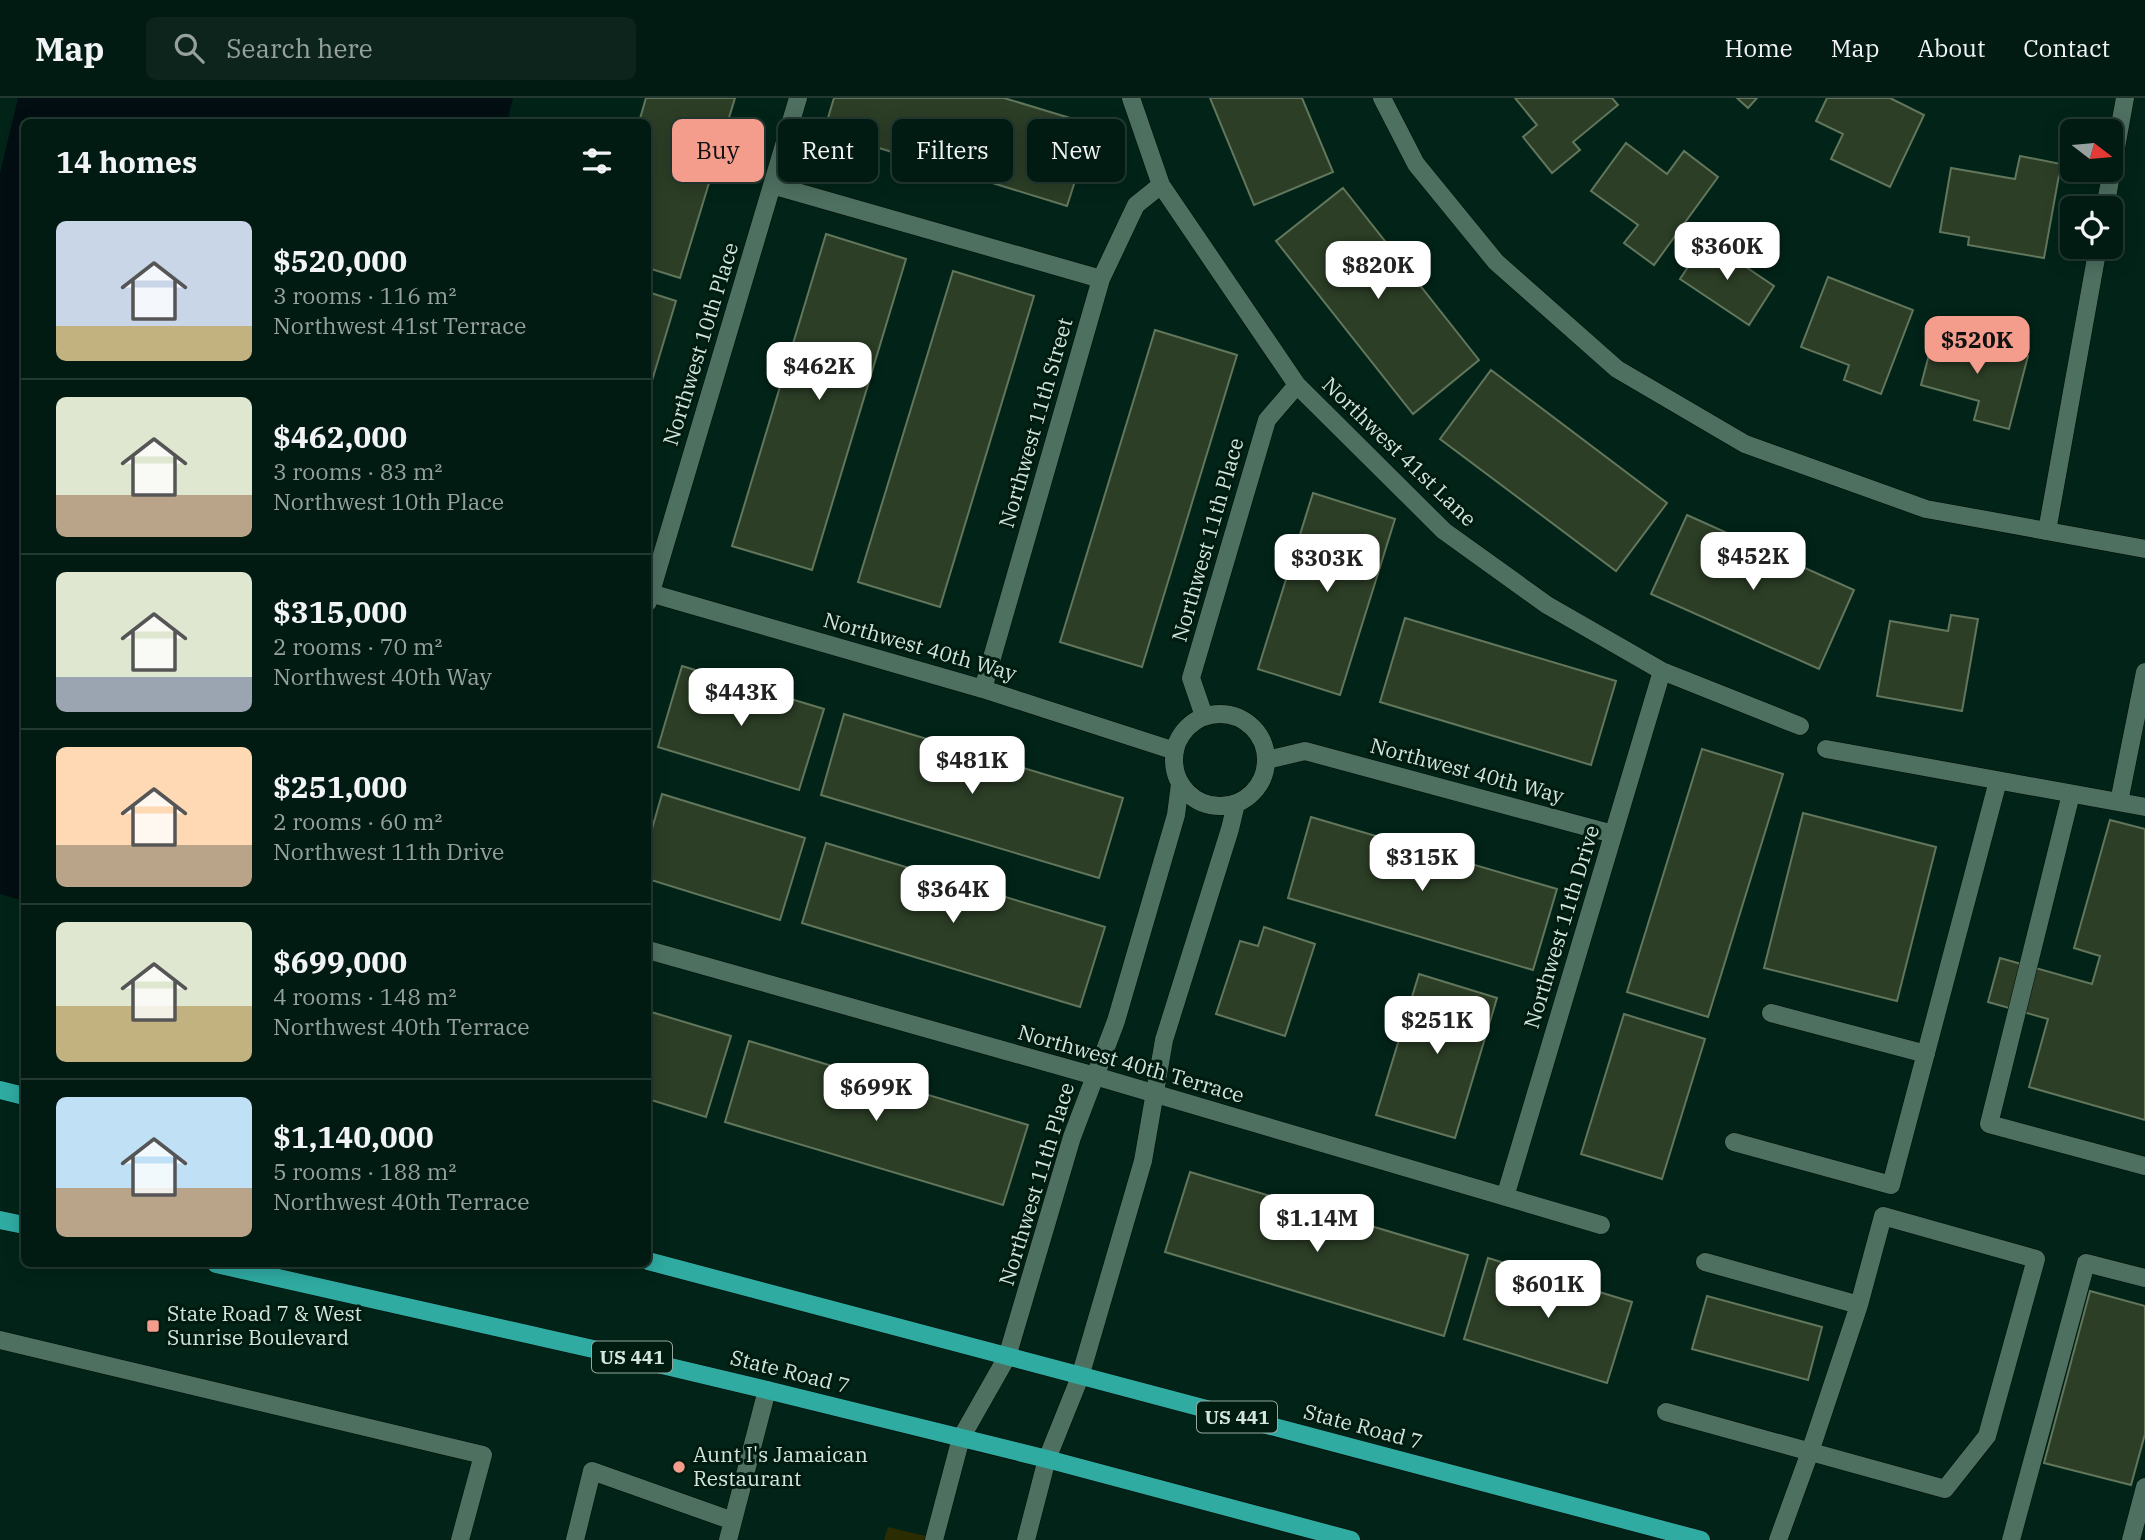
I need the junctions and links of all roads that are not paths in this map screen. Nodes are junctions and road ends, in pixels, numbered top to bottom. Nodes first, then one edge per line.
1 (798, 98) edge
2 (1131, 98) edge
3 (1382, 98) edge
4 (2125, 98) edge
5 (772, 185) junction
6 (1161, 185) junction
7 (2107, 196) edge
8 (2096, 259) edge
9 (1101, 279) junction
10 (1297, 385) junction
11 (2047, 531) junction
12 (2145, 550) edge
13 (651, 590) edge
14 (651, 598) edge
15 (1662, 671) junction
16 (2145, 672) edge
17 (983, 688) junction
18 (1204, 716) junction
19 (1800, 726) dead end
20 (1826, 749) dead end
21 (1175, 751) junction
22 (1267, 760) junction
23 (1998, 781) junction
24 (1180, 784) junction
25 (2071, 794) junction
26 (2119, 802) junction
27 (1236, 804) junction
28 (2145, 807) edge
29 (1613, 834) junction
30 (651, 951) edge
31 (1771, 1013) dead end
32 (1926, 1054) junction
33 (1095, 1076) junction
34 (0, 1090) edge
35 (1155, 1094) junction
36 (21, 1095) edge
37 (1734, 1142) dead end
38 (2145, 1166) edge
39 (1891, 1185) junction
40 (1505, 1197) junction
41 (1883, 1216) junction
42 (0, 1220) edge
43 (21, 1224) edge
44 (1601, 1225) dead end
45 (651, 1262) edge
46 (1705, 1262) dead end
47 (229, 1267) edge
48 (2145, 1278) edge
49 (1859, 1305) junction
50 (0, 1340) edge
51 (1007, 1357) junction
52 (1080, 1377) junction
53 (767, 1390) junction
54 (1666, 1412) dead end
55 (961, 1438) junction
56 (1810, 1452) junction
57 (1047, 1458) junction
58 (2145, 1487) edge
59 (733, 1521) junction
60 (1346, 1539) edge
61 (460, 1540) edge
62 (575, 1540) edge
63 (728, 1540) edge
64 (934, 1540) edge
65 (1026, 1540) edge
66 (1701, 1540) edge
67 (1778, 1540) edge
68 (2011, 1540) edge
69 (2131, 1540) edge

1 - 5 street, Northwest 10th Place
2 - 6 street, Northwest 41st Lane
3 - 11 street
4 - 7 street
5 - 9 street
5 - 13 street, Northwest 10th Place
6 - 9 street, Northwest 11th Street
6 - 10 street, Northwest 41st Lane
8 - 11 street
9 - 17 street, Northwest 11th Street
10 - 15 street, Northwest 41st Lane
10 - 18 street, Northwest 11th Place
11 - 12 street
14 - 17 street, Northwest 40th Way
15 - 19 street, Northwest 41st Lane
15 - 29 street, Northwest 11th Drive
16 - 26 street
17 - 21 street, Northwest 40th Way
18 - 21 street
18 - 22 street
20 - 23 street
21 - 24 street
22 - 27 street
22 - 29 street, Northwest 40th Way
23 - 25 street
23 - 32 street
24 - 27 street
24 - 33 street, Northwest 11th Place
25 - 26 street
25 - 38 street
26 - 28 street
27 - 35 street
29 - 40 street, Northwest 11th Drive
30 - 33 street, Northwest 40th Terrace
31 - 32 street
32 - 39 street
33 - 35 street, Northwest 40th Terrace
33 - 51 street, Northwest 11th Place
34 - 36 main road
35 - 40 street, Northwest 40th Terrace
35 - 52 street
37 - 39 street
39 - 41 street
40 - 44 street, Northwest 40th Terrace
41 - 49 street
41 - 56 street
42 - 43 main road
45 - 51 main road, State Road 7 / US 441
46 - 49 street
47 - 53 main road, State Road 7 / US 441
48 - 68 street
49 - 56 street
50 - 61 street
51 - 52 main road, State Road 7 / US 441
51 - 55 street, Northwest 11th Place
52 - 57 street
52 - 66 main road, State Road 7 / US 441
53 - 55 main road, State Road 7 / US 441
53 - 59 street
54 - 56 street
55 - 57 main road, State Road 7 / US 441
55 - 64 street, Northwest 11th Place
56 - 67 street
57 - 60 main road, State Road 7 / US 441
57 - 65 street
58 - 69 street
59 - 62 street
59 - 63 street

